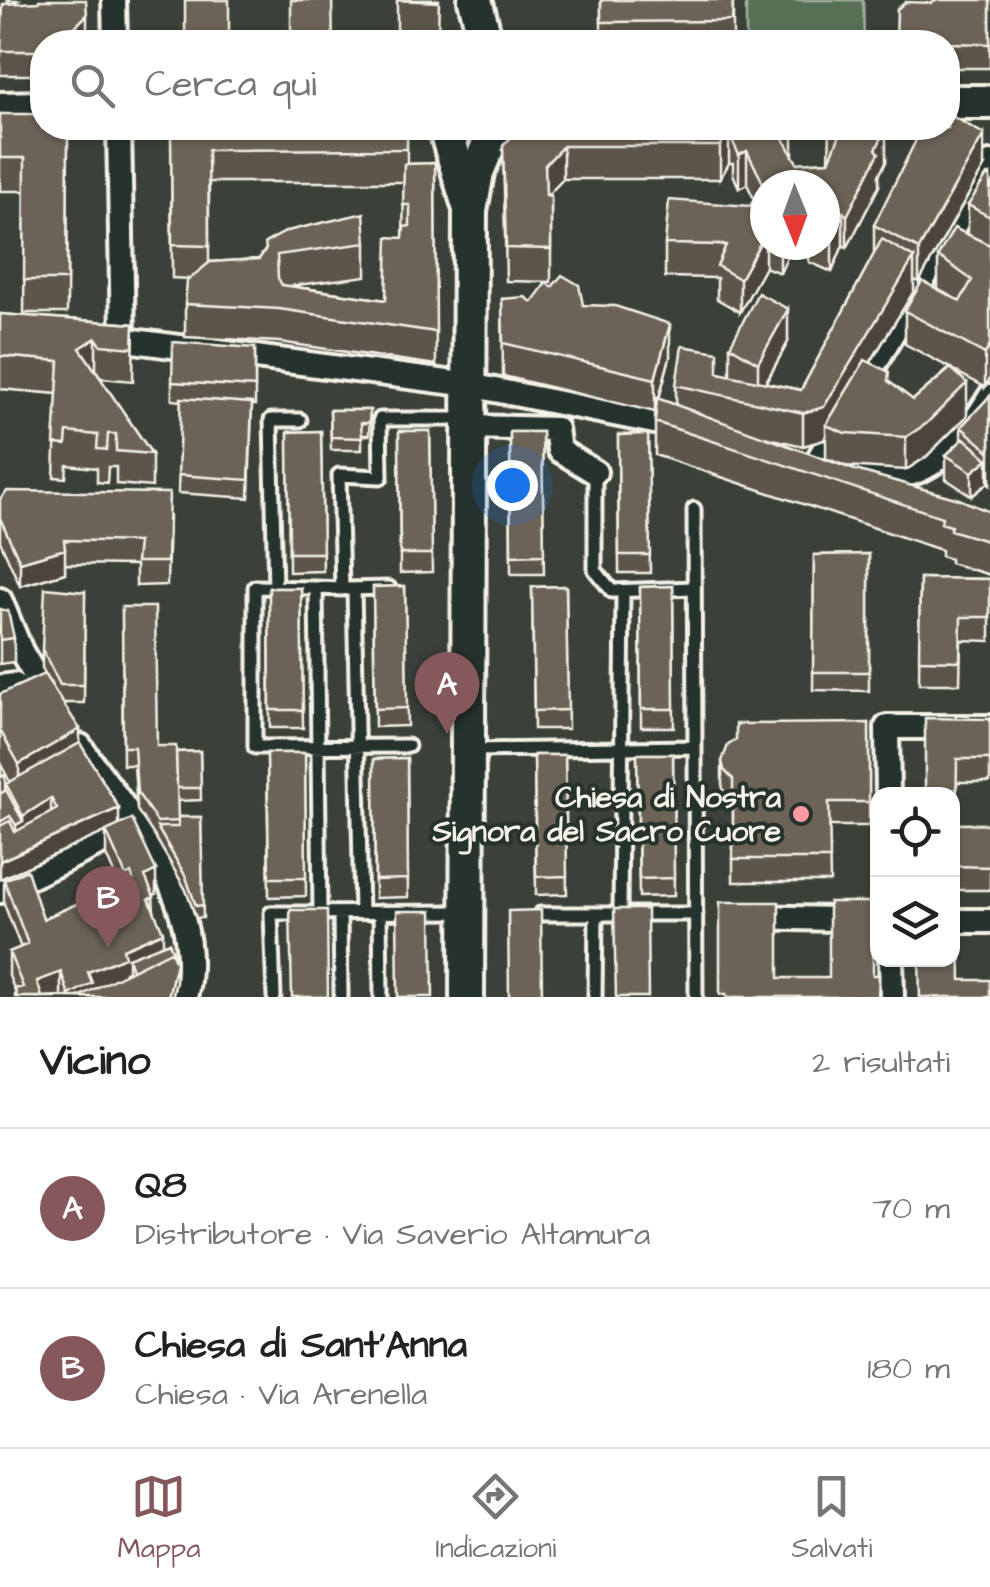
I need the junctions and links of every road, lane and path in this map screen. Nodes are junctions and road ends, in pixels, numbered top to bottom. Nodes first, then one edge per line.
1 (114, 0) edge
2 (472, 0) edge
3 (115, 30) edge
4 (468, 30) edge
5 (482, 30) edge
6 (960, 102) edge
7 (990, 102) edge
8 (0, 104) edge
9 (30, 104) edge
10 (119, 140) edge
11 (448, 140) edge
12 (491, 140) edge
13 (990, 163) edge
14 (470, 211) junction
15 (88, 335) edge
16 (123, 338) junction
17 (470, 385) junction
18 (990, 397) edge
19 (300, 420) dead end
20 (470, 423) junction
21 (711, 435) edge
22 (813, 469) junction
23 (595, 472) joint
24 (897, 500) edge
25 (694, 509) dead end
26 (275, 588) junction
27 (316, 588) junction
28 (403, 588) edge
29 (694, 588) junction
30 (348, 589) junction
31 (623, 590) junction
32 (0, 600) edge
33 (990, 727) edge
34 (316, 746) junction
35 (356, 746) junction
36 (408, 746) dead end
37 (695, 747) junction
38 (620, 748) junction
39 (469, 750) junction
40 (888, 787) edge
41 (136, 826) junction
42 (0, 891) edge
43 (340, 912) junction
44 (361, 912) junction
45 (380, 912) junction
46 (468, 912) junction
47 (320, 913) junction
48 (540, 914) edge
49 (596, 914) junction
50 (620, 914) junction
51 (696, 914) junction
52 (728, 917) edge
53 (870, 920) edge
54 (960, 921) edge
55 (990, 921) edge
56 (891, 967) edge
57 (186, 997) edge
58 (274, 997) edge
59 (341, 997) edge
60 (381, 997) edge
61 (468, 997) edge
62 (595, 997) edge
63 (696, 997) edge
64 (892, 997) edge

1 - 3 street
2 - 4 main road
2 - 5 main road
6 - 7 main road
8 - 9 street
10 - 16 street
11 - 14 main road
12 - 14 main road
13 - 22 street
14 - 17 main road
15 - 16 street
16 - 17 street
17 - 20 main road
17 - 21 street
18 - 22 street
19 - 26 lane
20 - 23 street
20 - 30 lane
20 - 39 main road
22 - 24 street
23 - 31 lane
25 - 29 lane
26 - 27 lane
26 - 34 lane
27 - 30 lane
27 - 34 lane
28 - 30 lane
29 - 31 lane
29 - 37 lane
30 - 35 lane
31 - 38 lane
32 - 41 street
33 - 40 street
34 - 35 lane
34 - 47 lane
35 - 36 lane
35 - 44 lane
37 - 38 lane
37 - 51 lane
38 - 39 lane
38 - 50 lane
39 - 46 main road
41 - 42 street
41 - 57 street
43 - 44 lane
43 - 47 lane
43 - 59 lane
44 - 45 lane
45 - 46 lane
45 - 60 lane
46 - 61 main road
47 - 58 lane
48 - 49 lane
49 - 50 lane
49 - 62 lane
50 - 51 lane
51 - 63 lane
52 - 53 street
54 - 55 street
56 - 64 street

